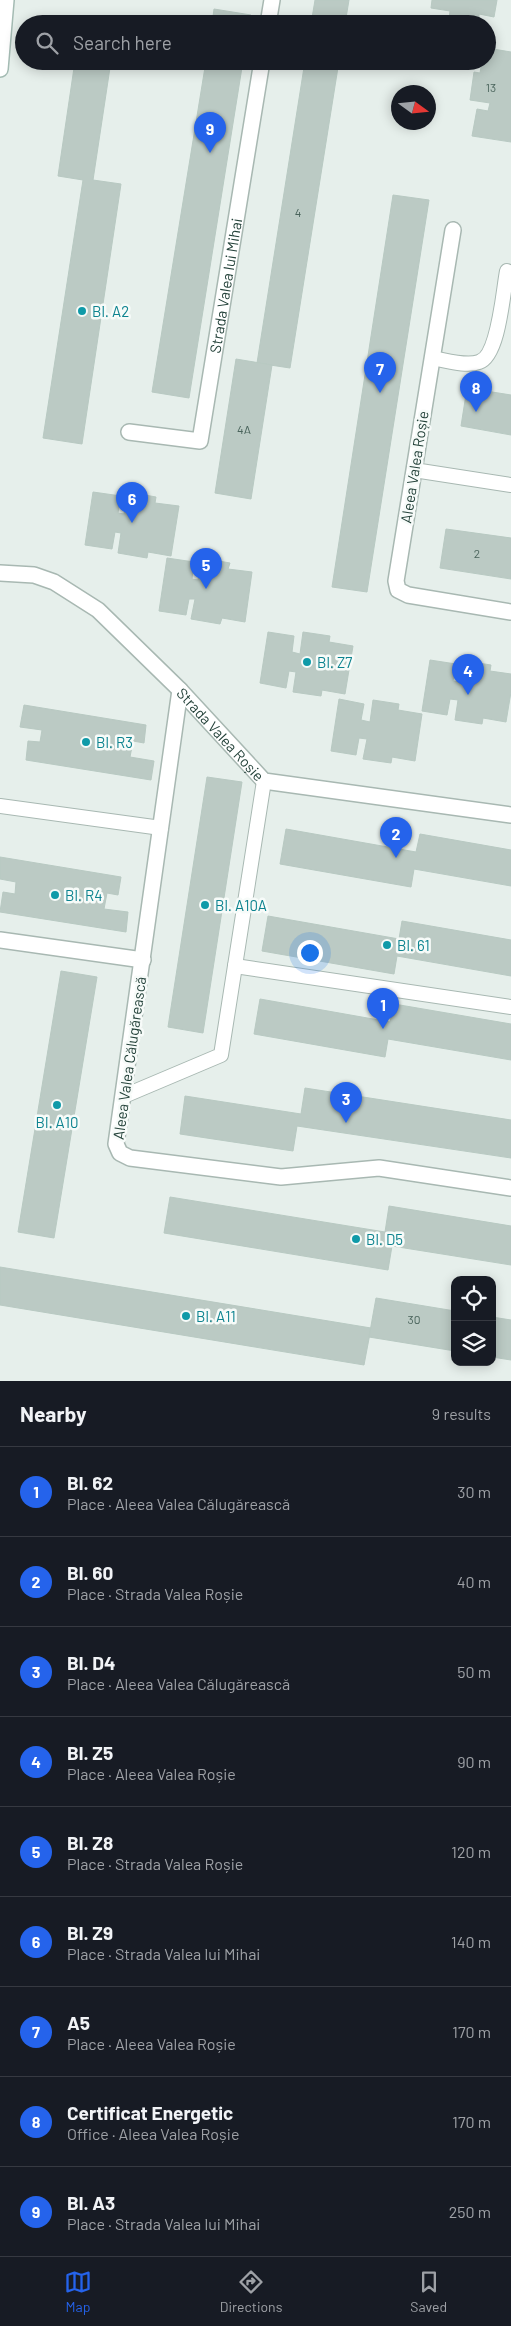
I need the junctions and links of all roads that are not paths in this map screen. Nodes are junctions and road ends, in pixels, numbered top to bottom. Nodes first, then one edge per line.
1 (6, 0) edge
2 (272, 0) edge
3 (270, 15) edge
4 (0, 68) edge
5 (261, 70) edge
6 (453, 230) dead end
7 (506, 271) dead end
8 (432, 358) junction
9 (129, 432) dead end
10 (414, 470) junction
11 (511, 485) edge
12 (0, 573) edge
13 (511, 612) edge
14 (180, 690) junction
15 (264, 781) junction
16 (0, 806) edge
17 (511, 814) edge
18 (161, 828) junction
19 (0, 940) edge
20 (143, 960) junction
21 (235, 966) junction
22 (511, 1007) edge
23 (124, 1096) junction
24 (511, 1188) edge

1 - 4 street
2 - 3 street
5 - 9 street, Strada Valea lui Mihai
6 - 8 street, Aleea Valea Roșie
7 - 8 lane
8 - 10 street, Aleea Valea Roșie
10 - 11 lane
10 - 13 street, Aleea Valea Roșie
12 - 14 street, Strada Valea Roșie
14 - 15 street, Strada Valea Roșie
14 - 18 street, Aleea Valea Călugărească
15 - 17 street, Strada Valea Roșie
15 - 21 lane
16 - 18 lane
18 - 20 street, Aleea Valea Călugărească
19 - 20 street
20 - 23 street, Aleea Valea Călugărească
21 - 22 lane
21 - 23 lane
23 - 24 street, Aleea Valea Călugărească

